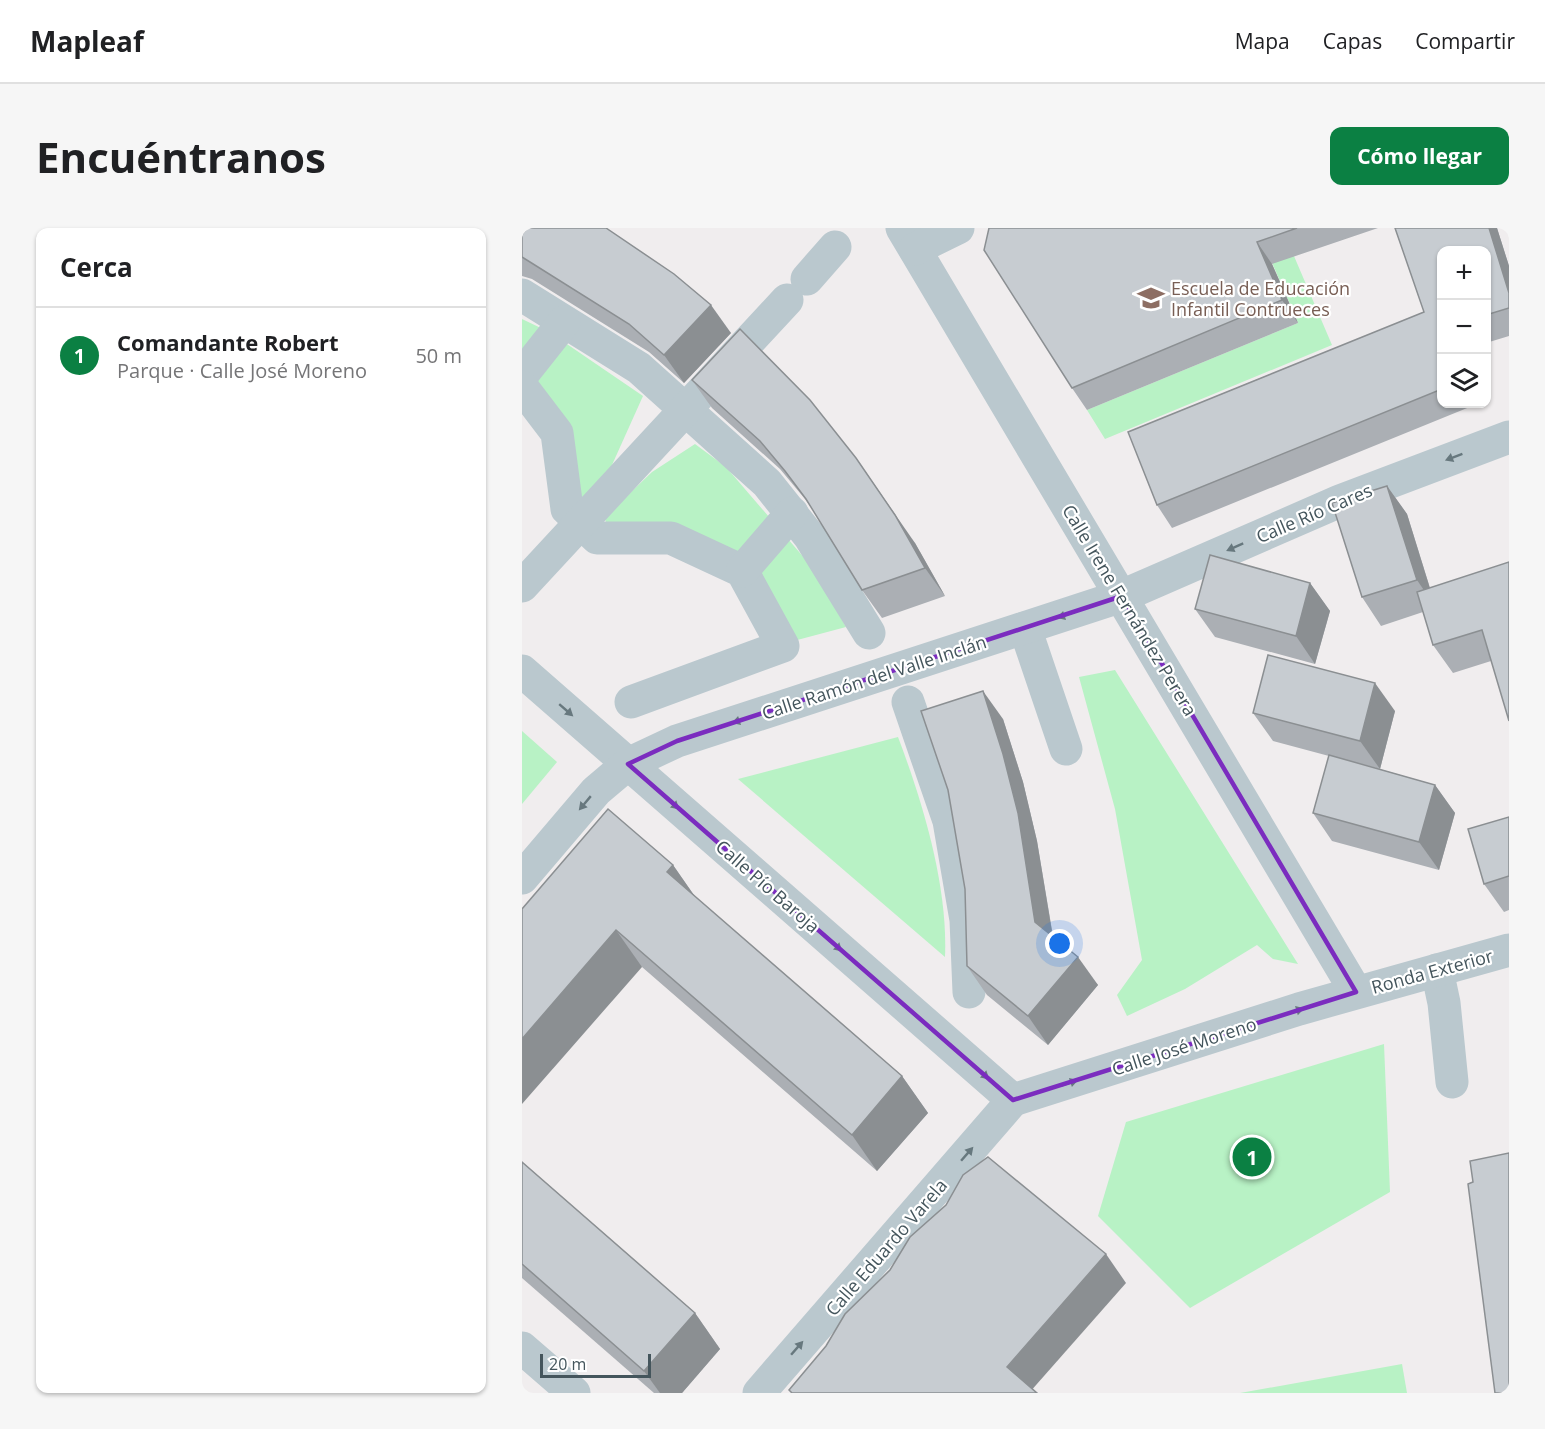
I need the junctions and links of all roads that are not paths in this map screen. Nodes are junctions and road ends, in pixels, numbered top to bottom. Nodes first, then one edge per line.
1 (958, 228) edge
2 (909, 239) edge
3 (835, 247) dead end
4 (522, 295) edge
5 (564, 322) junction
6 (522, 375) edge
7 (522, 387) edge
8 (687, 410) junction
9 (1509, 437) edge
10 (792, 513) junction
11 (583, 523) junction
12 (742, 571) junction
13 (522, 586) edge
14 (1122, 597) junction
15 (1025, 628) junction
16 (869, 633) dead end
17 (522, 671) edge
18 (631, 702) dead end
19 (908, 702) dead end
20 (1066, 748) dead end
21 (628, 764) junction
22 (522, 878) edge
23 (1509, 950) edge
24 (1437, 970) junction
25 (969, 992) edge
26 (1356, 992) junction
27 (1452, 1082) dead end
28 (1013, 1100) junction
29 (522, 1347) edge
30 (574, 1393) edge
31 (759, 1393) edge

1 - 2 street
2 - 14 street, Calle Irene Fernández Perera
3 - 8 street
4 - 5 street
5 - 6 street
5 - 8 street
7 - 11 street
8 - 10 street
8 - 11 street
9 -> 14 street, Calle Río Cares
10 - 12 street
10 - 16 street
11 - 12 street
11 - 13 street
12 - 18 street
14 -> 15 street, Calle Ramón del Valle Inclán
14 - 26 street, Calle Irene Fernández Perera
15 - 20 street
15 -> 21 street, Calle Ramón del Valle Inclán
17 -> 21 street, Calle Pío Baroja
19 - 25 street
21 -> 22 street, Calle Ramón del Valle Inclán
21 -> 28 street, Calle Pío Baroja
23 - 24 street, Ronda Exterior
24 - 26 street, Ronda Exterior
24 - 27 street
28 -> 26 street, Calle José Moreno
31 -> 28 street, Calle Eduardo Varela
29 - 30 street

